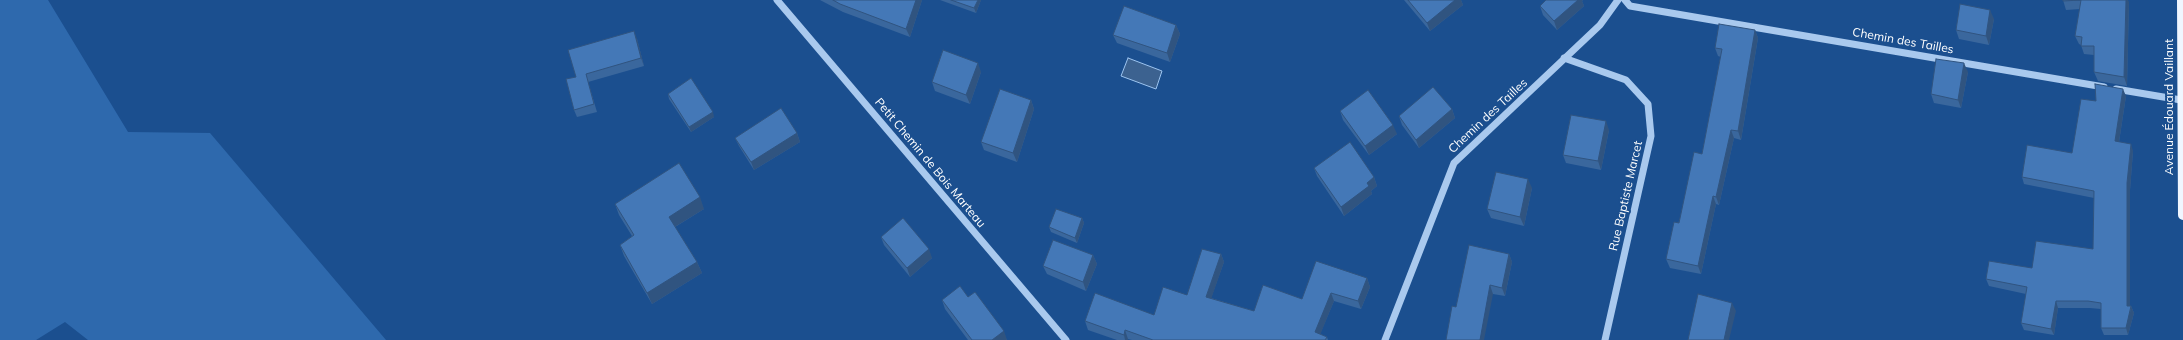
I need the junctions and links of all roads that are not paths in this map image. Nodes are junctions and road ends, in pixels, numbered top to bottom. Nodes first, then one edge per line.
1 (777, 0) edge
2 (1618, 0) edge
3 (1625, 0) edge
4 (2182, 0) edge
5 (1564, 58) junction
6 (2181, 100) junction
7 (2183, 215) edge
8 (1066, 340) edge
9 (1385, 340) edge
10 (1605, 340) edge

1 - 8 street, Petit Chemin de Bois Marteau
2 - 5 street, Chemin des Tailles
3 - 6 street, Chemin des Tailles
4 - 6 main road, Avenue Édouard Vaillant
5 - 9 street, Chemin des Tailles
5 - 10 street, Rue Baptiste Marcet
6 - 7 main road, Avenue Édouard Vaillant

